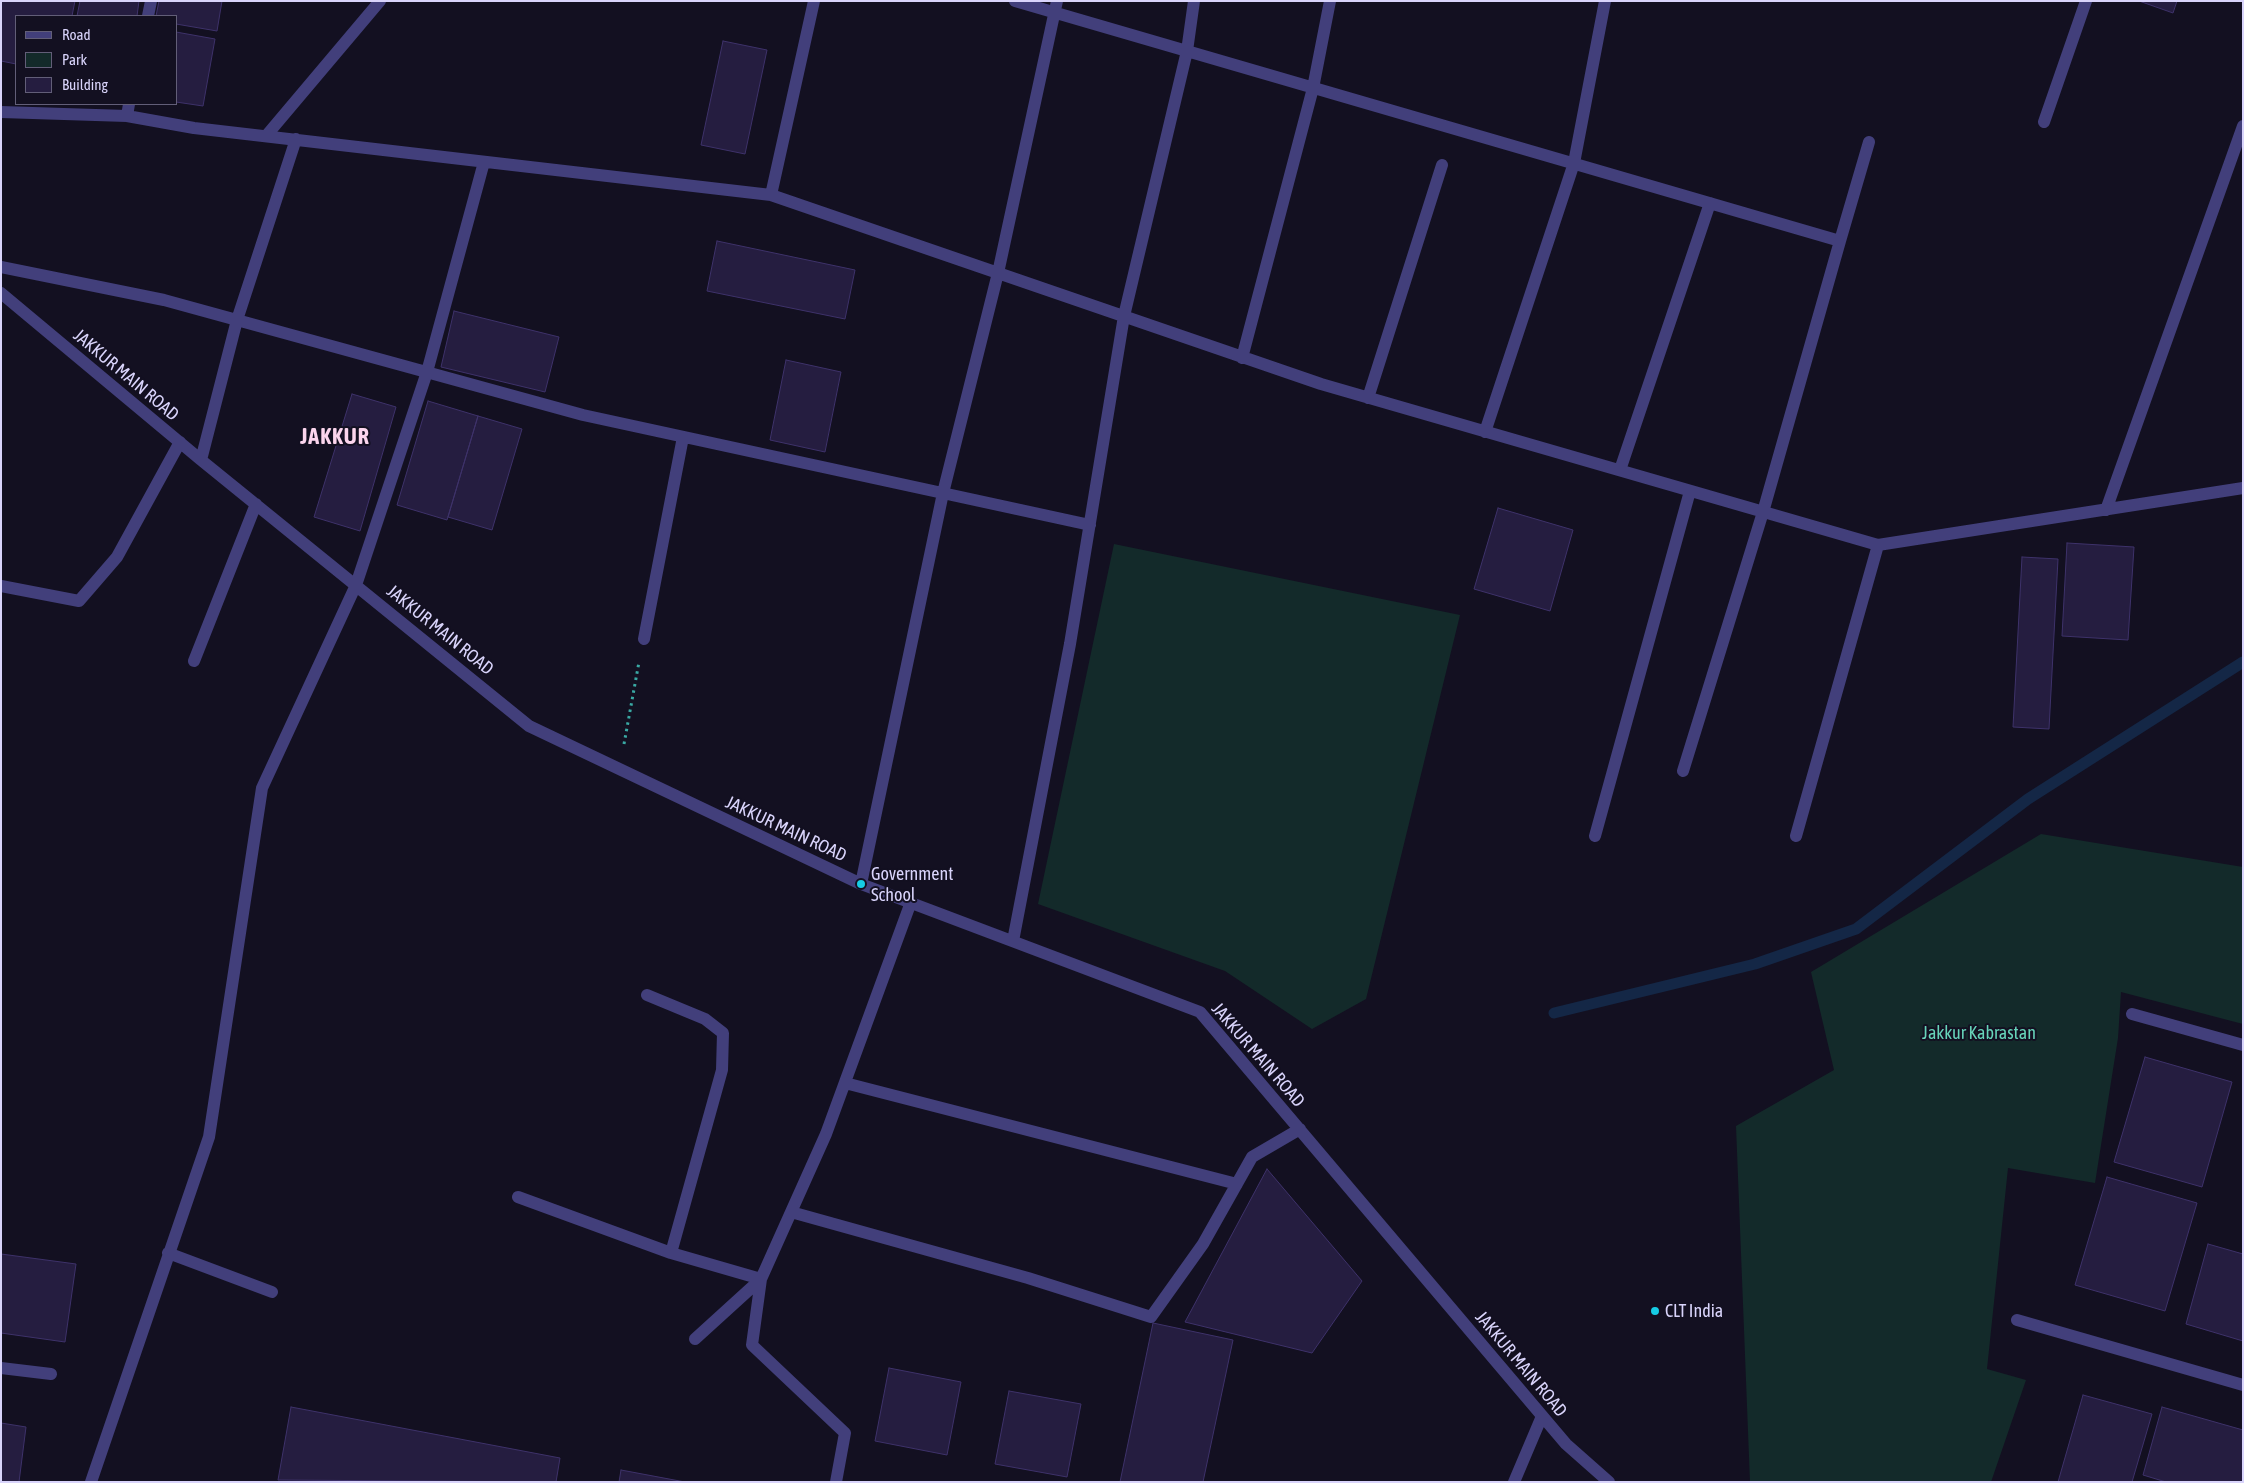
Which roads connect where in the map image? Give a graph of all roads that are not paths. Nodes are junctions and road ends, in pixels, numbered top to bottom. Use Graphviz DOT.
graph roads {
  1 [pos="151,1"];
  2 [pos="380,1"];
  3 [pos="814,1"];
  4 [pos="1016,1"];
  5 [pos="1194,1"];
  6 [pos="1330,1"];
  7 [pos="1605,1"];
  8 [pos="2086,1"];
  9 [pos="1056,7"];
  10 [pos="148,15"];
  11 [pos="1188,51"];
  12 [pos="1314,88"];
  13 [pos="128,110"];
  14 [pos="1,112"];
  15 [pos="2044,122"];
  16 [pos="2243,126"];
  17 [pos="266,136"];
  18 [pos="296,140"];
  19 [pos="1869,142"];
  20 [pos="484,162"];
  21 [pos="1574,163"];
  22 [pos="1442,165"];
  23 [pos="771,196"];
  24 [pos="1710,203"];
  25 [pos="1840,240"];
  26 [pos="1,267"];
  27 [pos="998,273"];
  28 [pos="1,294"];
  29 [pos="1124,316"];
  30 [pos="237,320"];
  31 [pos="1242,358"];
  32 [pos="427,372"];
  33 [pos="1368,398"];
  34 [pos="1485,432"];
  35 [pos="682,436"];
  36 [pos="180,442"];
  37 [pos="201,460"];
  38 [pos="1620,470"];
  39 [pos="2243,488"];
  40 [pos="1690,491"];
  41 [pos="943,493"];
  42 [pos="256,504"];
  43 [pos="2106,510"];
  44 [pos="1763,512"];
  45 [pos="1090,525"];
  46 [pos="1878,545"];
  47 [pos="356,584"];
  48 [pos="1,586"];
  49 [pos="644,639"];
  50 [pos="194,661"];
  51 [pos="1683,771"];
  52 [pos="1596,836"];
  53 [pos="1796,836"];
  54 [pos="861,884"];
  55 [pos="911,902"];
  56 [pos="1013,941"];
  57 [pos="647,995"];
  58 [pos="2132,1014"];
  59 [pos="2243,1044"];
  60 [pos="845,1083"];
  61 [pos="1300,1129"];
  62 [pos="1237,1184"];
  63 [pos="518,1197"];
  64 [pos="791,1212"];
  65 [pos="168,1253"];
  66 [pos="671,1253"];
  67 [pos="761,1279"];
  68 [pos="272,1292"];
  69 [pos="2017,1320"];
  70 [pos="695,1339"];
  71 [pos="1,1368"];
  72 [pos="51,1374"];
  73 [pos="2243,1385"];
  74 [pos="1542,1416"];
  75 [pos="91,1482"];
  76 [pos="836,1482"];
  77 [pos="1514,1482"];
  78 [pos="1609,1482"];
  1 -- 10 [label="street"];
  2 -- 17 [label="street"];
  3 -- 23 [label="street"];
  4 -- 9 [label="street"];
  5 -- 11 [label="street"];
  6 -- 12 [label="street"];
  7 -- 21 [label="street"];
  8 -- 15 [label="street"];
  9 -- 11 [label="street"];
  9 -- 27 [label="street"];
  11 -- 12 [label="street"];
  11 -- 29 [label="street"];
  12 -- 21 [label="street"];
  12 -- 31 [label="street"];
  13 -- 14 [label="street"];
  13 -- 17 [label="street"];
  16 -- 43 [label="street"];
  17 -- 18 [label="street"];
  18 -- 20 [label="street"];
  18 -- 30 [label="street"];
  19 -- 25 [label="street"];
  20 -- 23 [label="street"];
  20 -- 32 [label="street"];
  21 -- 24 [label="street"];
  21 -- 34 [label="street"];
  22 -- 33 [label="street"];
  23 -- 27 [label="street"];
  24 -- 25 [label="street"];
  24 -- 38 [label="street"];
  25 -- 44 [label="street"];
  26 -- 30 [label="street"];
  27 -- 29 [label="street"];
  27 -- 41 [label="street"];
  28 -- 36 [label="street, JAKKUR MAIN ROAD"];
  29 -- 31 [label="street"];
  29 -- 45 [label="street"];
  30 -- 32 [label="street"];
  30 -- 37 [label="street"];
  31 -- 33 [label="street"];
  32 -- 35 [label="street"];
  32 -- 47 [label="street"];
  33 -- 34 [label="street"];
  34 -- 38 [label="street"];
  35 -- 41 [label="street"];
  35 -- 49 [label="street"];
  36 -- 37 [label="street, JAKKUR MAIN ROAD"];
  36 -- 48 [label="street"];
  37 -- 42 [label="street, JAKKUR MAIN ROAD"];
  38 -- 40 [label="street"];
  39 -- 43 [label="street"];
  40 -- 44 [label="street"];
  40 -- 52 [label="street"];
  41 -- 45 [label="street"];
  41 -- 54 [label="street"];
  42 -- 47 [label="street, JAKKUR MAIN ROAD"];
  42 -- 50 [label="street"];
  43 -- 46 [label="street"];
  44 -- 46 [label="street"];
  44 -- 51 [label="street"];
  45 -- 56 [label="street"];
  46 -- 53 [label="street"];
  47 -- 54 [label="street, JAKKUR MAIN ROAD"];
  47 -- 65 [label="street"];
  54 -- 55 [label="street, JAKKUR MAIN ROAD"];
  55 -- 56 [label="street, JAKKUR MAIN ROAD"];
  55 -- 60 [label="street"];
  56 -- 61 [label="street, JAKKUR MAIN ROAD"];
  57 -- 66 [label="street"];
  58 -- 59 [label="street"];
  60 -- 62 [label="street"];
  60 -- 64 [label="street"];
  61 -- 62 [label="street"];
  61 -- 74 [label="street, JAKKUR MAIN ROAD"];
  62 -- 64 [label="street"];
  63 -- 66 [label="street"];
  64 -- 67 [label="street"];
  65 -- 68 [label="street"];
  65 -- 75 [label="street"];
  66 -- 67 [label="street"];
  67 -- 70 [label="street"];
  67 -- 76 [label="street"];
  69 -- 73 [label="street"];
  71 -- 72 [label="street"];
  74 -- 77 [label="street"];
  74 -- 78 [label="street, JAKKUR MAIN ROAD"];
}
